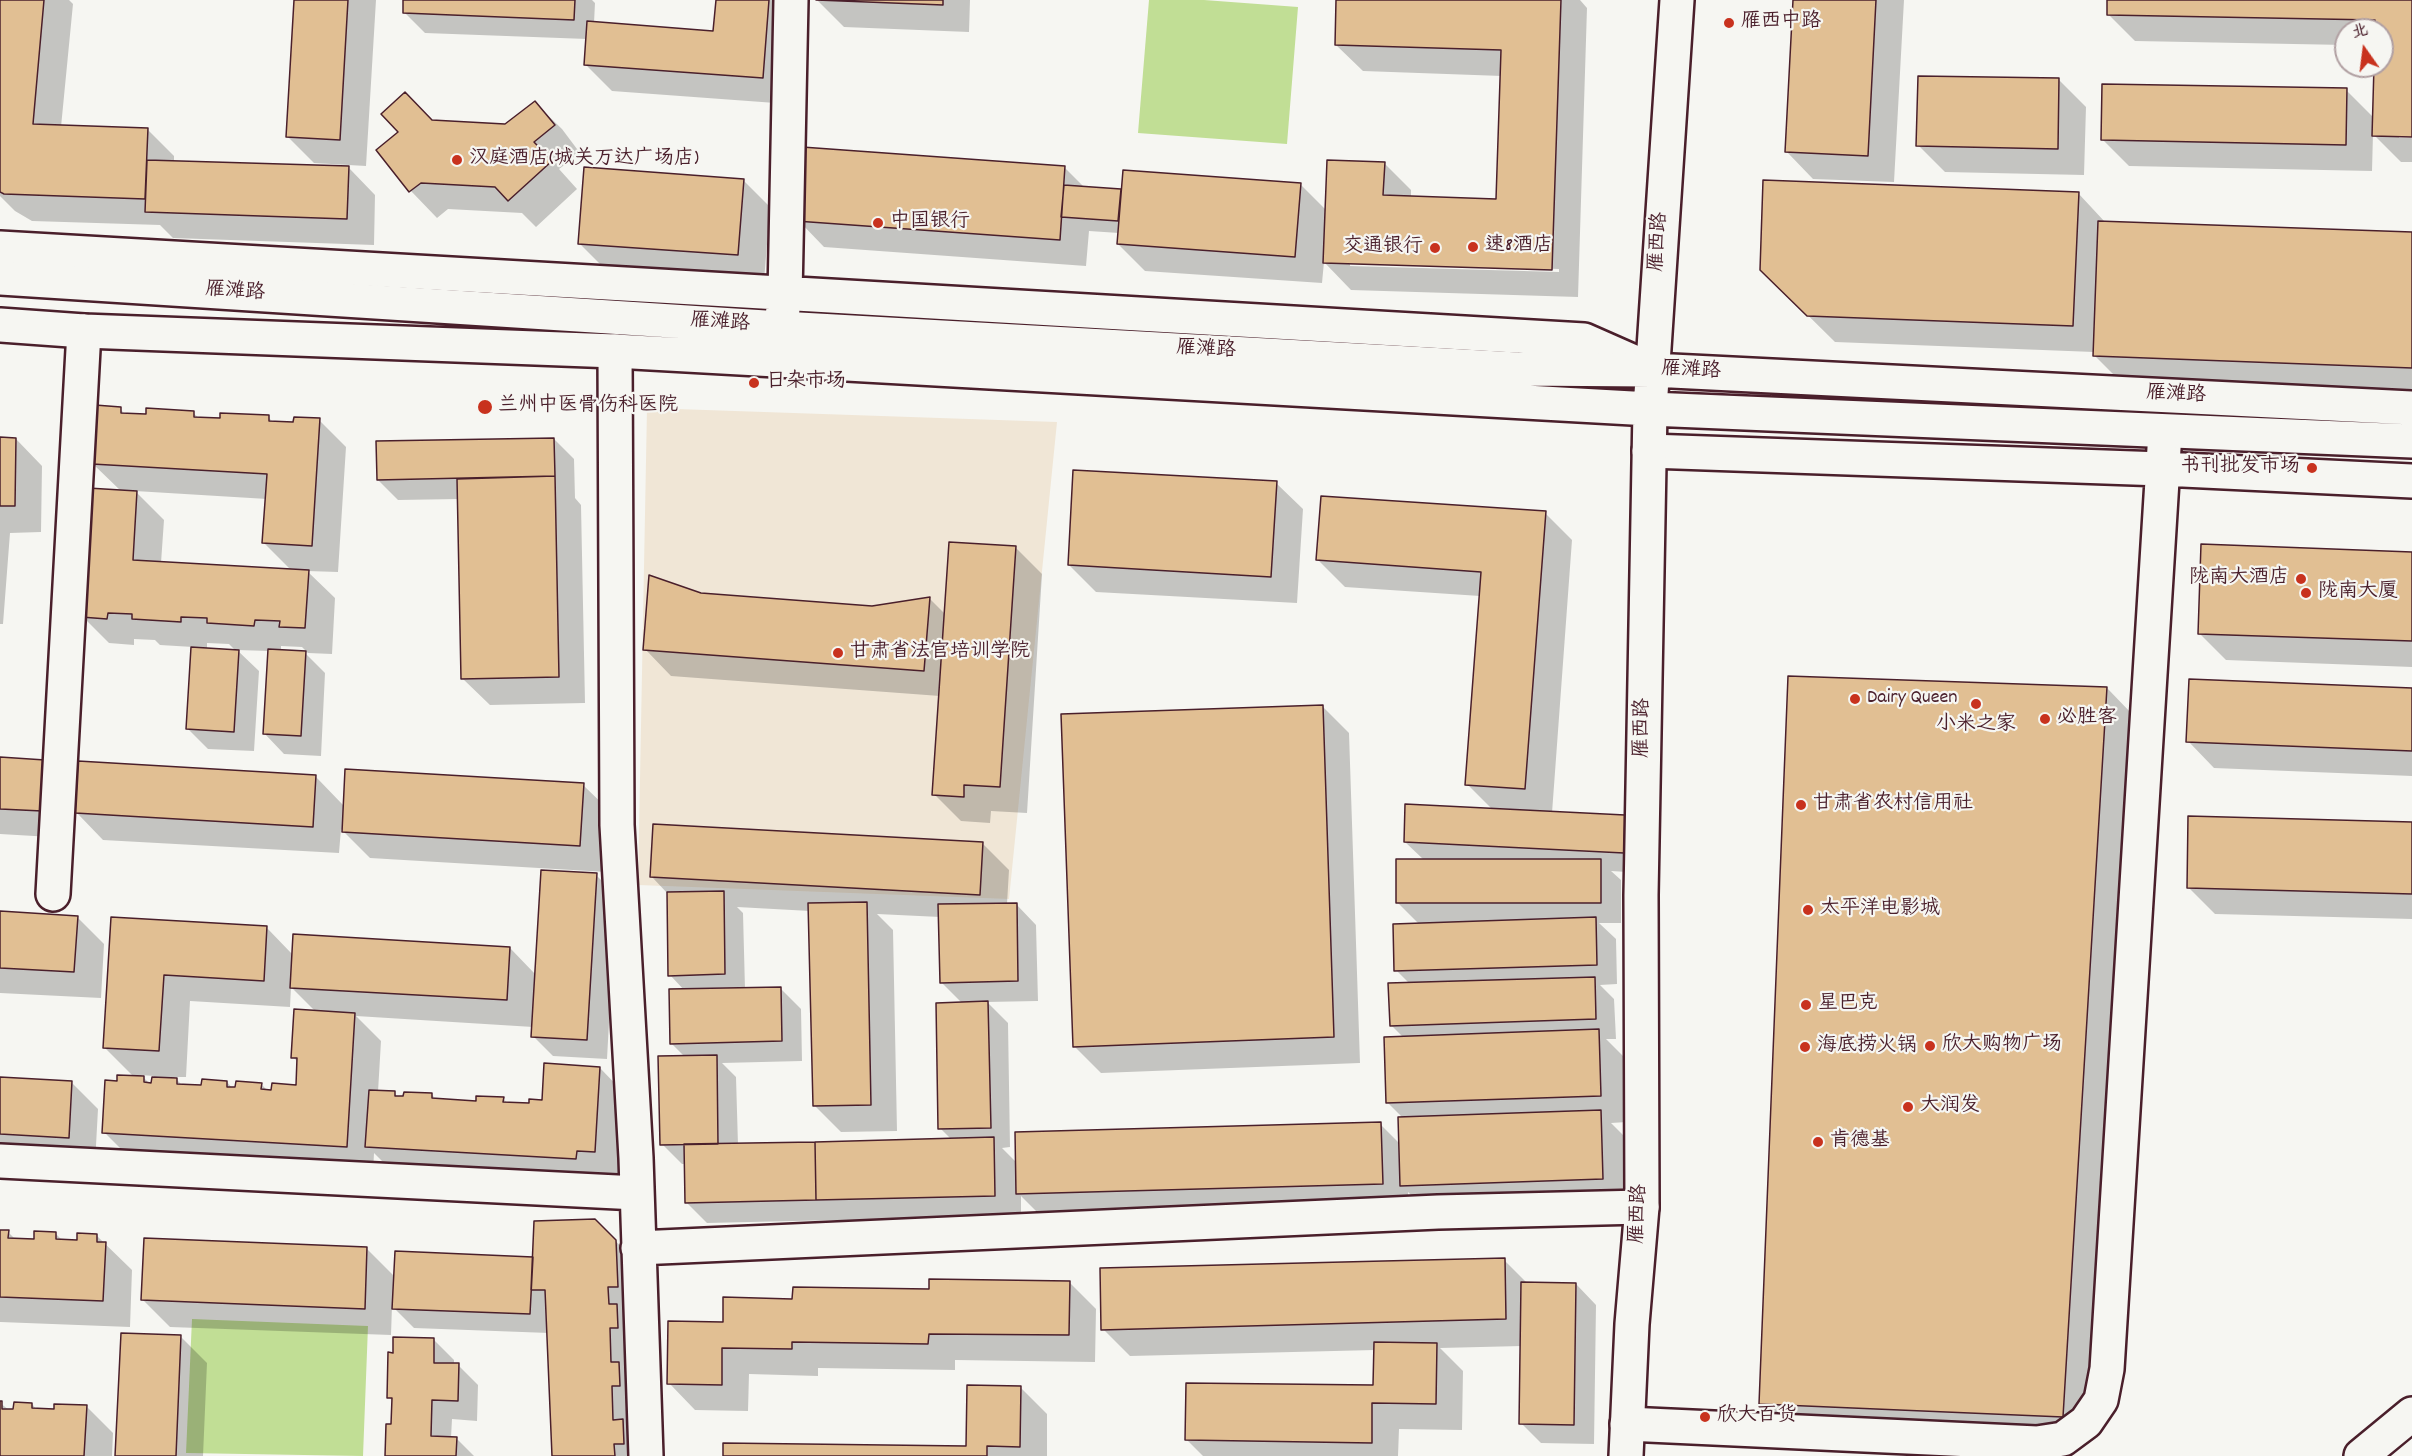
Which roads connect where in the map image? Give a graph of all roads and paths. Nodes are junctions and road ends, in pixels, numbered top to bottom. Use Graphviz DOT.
graph roads {
  1 [pos="791,0"];
  2 [pos="1677,0"];
  3 [pos="0,248"];
  4 [pos="0,278"];
  5 [pos="784,295"];
  6 [pos="0,325"];
  7 [pos="781,328"];
  8 [pos="84,331"];
  9 [pos="615,351"];
  10 [pos="779,361"];
  11 [pos="1652,370"];
  12 [pos="2412,408"];
  13 [pos="1650,409"];
  14 [pos="2165,432"];
  15 [pos="2412,441"];
  16 [pos="1649,451"];
  17 [pos="2162,469"];
  18 [pos="2412,482"];
  19 [pos="52,894"];
  20 [pos="0,1161"];
  21 [pos="637,1193"];
  22 [pos="1642,1207"];
  23 [pos="638,1248"];
  24 [pos="2412,1414"];
  25 [pos="1627,1424"];
  26 [pos="646,1456"];
  27 [pos="1626,1456"];
  28 [pos="2361,1456"];
  1 -- 5 [label="street"];
  2 -- 11 [label="street, 雁西路"];
  3 -- 5 [label="street"];
  4 -- 7 [label="street, 雁滩路"];
  5 -- 7 [label="street"];
  5 -- 11 [label="street"];
  6 -- 8 [label="street, 雁滩路"];
  7 -- 10 [label="street"];
  7 -- 11 [label="street, 雁滩路"];
  8 -- 9 [label="street, 雁滩路"];
  8 -- 19 [label="street"];
  9 -- 10 [label="street, 雁滩路"];
  9 -- 21 [label="street"];
  10 -- 13 [label="street, 雁滩路"];
  11 -- 12 [label="street, 雁滩路"];
  11 -- 13 [label="street, 雁西路"];
  13 -- 14 [label="street, 雁滩路"];
  13 -- 16 [label="street, 雁西路"];
  14 -- 15 [label="street, 雁滩路"];
  14 -- 17 [label="street"];
  16 -- 17 [label="street"];
  16 -- 22 [label="street, 雁西路"];
  17 -- 18 [label="street"];
  17 -- 25 [label="street"];
  20 -- 21 [label="street"];
  21 -- 23 [label="street"];
  22 -- 23 [label="street"];
  22 -- 25 [label="street, 雁西路"];
  23 -- 26 [label="street"];
  24 -- 28 [label="street"];
  25 -- 27 [label="street, 雁西路"];
}
